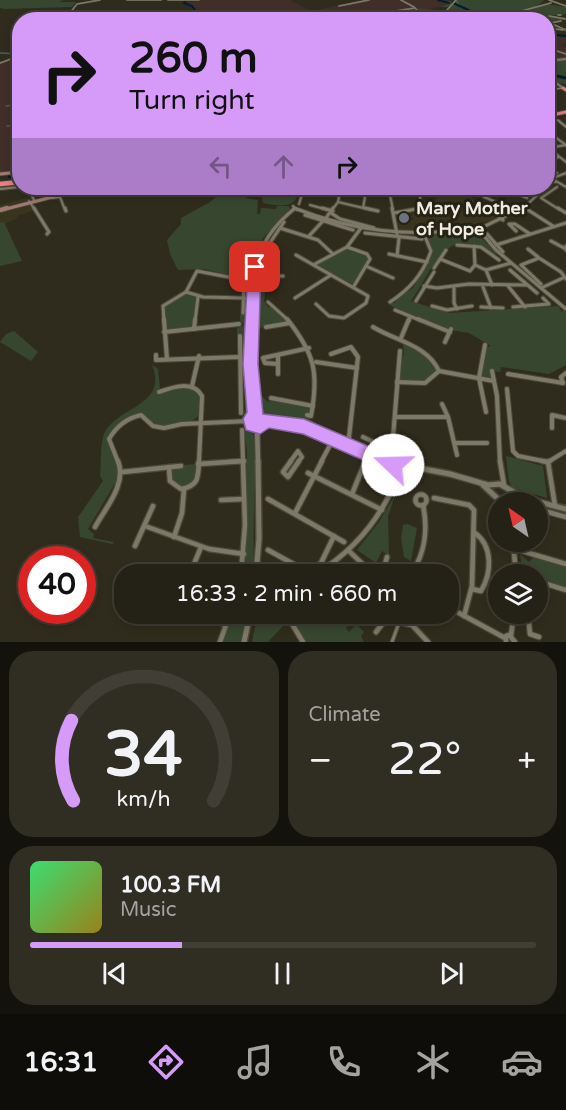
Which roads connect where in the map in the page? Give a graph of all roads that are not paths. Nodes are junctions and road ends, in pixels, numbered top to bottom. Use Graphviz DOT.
graph roads {
  1 [pos="100,0"];
  2 [pos="127,0"];
  3 [pos="161,0"];
  4 [pos="168,0"];
  5 [pos="199,0"];
  6 [pos="369,0"];
  7 [pos="401,0"];
  8 [pos="456,0"];
  9 [pos="552,2"];
  10 [pos="339,6"];
  11 [pos="566,6"];
  12 [pos="415,8"];
  13 [pos="447,10"];
  14 [pos="71,12"];
  15 [pos="389,12"];
  16 [pos="419,12"];
  17 [pos="516,12"];
  18 [pos="559,15"];
  19 [pos="566,21"];
  20 [pos="555,25"];
  21 [pos="559,27"];
  22 [pos="565,30"];
  23 [pos="32,195"];
  24 [pos="50,195"];
  25 [pos="302,195"];
  26 [pos="334,195"];
  27 [pos="390,195"];
  28 [pos="423,195"];
  29 [pos="482,195"];
  30 [pos="538,195"];
  31 [pos="543,195"];
  32 [pos="339,196"];
  33 [pos="365,197"];
  34 [pos="34,200"];
  35 [pos="29,201"];
  36 [pos="338,202"];
  37 [pos="300,206"];
  38 [pos="310,206"];
  39 [pos="503,206"];
  40 [pos="363,208"];
  41 [pos="510,208"];
  42 [pos="525,208"];
  43 [pos="0,210"];
  44 [pos="66,211"];
  45 [pos="378,211"];
  46 [pos="332,212"];
  47 [pos="565,212"];
  48 [pos="394,213"];
  49 [pos="305,215"];
  50 [pos="324,220"];
  51 [pos="503,220"];
  52 [pos="284,222"];
  53 [pos="566,225"];
  54 [pos="553,226"];
  55 [pos="280,228"];
  56 [pos="361,228"];
  57 [pos="382,228"];
  58 [pos="480,229"];
  59 [pos="351,230"];
  60 [pos="516,231"];
  61 [pos="47,234"];
  62 [pos="367,234"];
  63 [pos="487,234"];
  64 [pos="530,234"];
  65 [pos="309,236"];
  66 [pos="398,236"];
  67 [pos="421,238"];
  68 [pos="550,241"];
  69 [pos="458,245"];
  70 [pos="496,245"];
  71 [pos="474,246"];
  72 [pos="347,247"];
  73 [pos="565,248"];
  74 [pos="528,249"];
  75 [pos="446,250"];
  76 [pos="504,252"];
  77 [pos="333,254"];
  78 [pos="389,254"];
  79 [pos="296,255"];
  80 [pos="397,256"];
  81 [pos="539,258"];
  82 [pos="440,259"];
  83 [pos="500,260"];
  84 [pos="427,262"];
  85 [pos="511,263"];
  86 [pos="315,264"];
  87 [pos="475,266"];
  88 [pos="368,267"];
  89 [pos="486,270"];
  90 [pos="510,270"];
  91 [pos="470,271"];
  92 [pos="331,275"];
  93 [pos="283,276"];
  94 [pos="564,276"];
  95 [pos="468,277"];
  96 [pos="393,279"];
  97 [pos="462,279"];
  98 [pos="492,285"];
  99 [pos="527,285"];
  100 [pos="354,286"];
  101 [pos="424,286"];
  102 [pos="463,286"];
  103 [pos="483,286"];
  104 [pos="508,286"];
  105 [pos="541,286"];
  106 [pos="453,287"];
  107 [pos="186,292"];
  108 [pos="537,293"];
  109 [pos="198,297"];
  110 [pos="245,298"];
  111 [pos="295,298"];
  112 [pos="543,298"];
  113 [pos="416,301"];
  114 [pos="268,302"];
  115 [pos="390,302"];
  116 [pos="316,304"];
  117 [pos="432,306"];
  118 [pos="472,306"];
  119 [pos="481,307"];
  120 [pos="513,307"];
  121 [pos="525,307"];
  122 [pos="491,308"];
  123 [pos="503,308"];
  124 [pos="457,309"];
  125 [pos="566,309"];
  126 [pos="395,310"];
  127 [pos="243,313"];
  128 [pos="410,318"];
  129 [pos="290,323"];
  130 [pos="239,324"];
  131 [pos="266,327"];
  132 [pos="373,327"];
  133 [pos="194,329"];
  134 [pos="164,332"];
  135 [pos="240,336"];
  136 [pos="401,338"];
  137 [pos="445,342"];
  138 [pos="485,345"];
  139 [pos="309,348"];
  140 [pos="331,354"];
  141 [pos="401,354"];
  142 [pos="156,355"];
  143 [pos="199,356"];
  144 [pos="278,356"];
  145 [pos="239,357"];
  146 [pos="167,359"];
  147 [pos="316,362"];
  148 [pos="278,364"];
  149 [pos="357,368"];
  150 [pos="439,371"];
  151 [pos="492,371"];
  152 [pos="566,373"];
  153 [pos="278,374"];
  154 [pos="508,374"];
  155 [pos="479,379"];
  156 [pos="494,381"];
  157 [pos="397,382"];
  158 [pos="565,385"];
  159 [pos="192,386"];
  160 [pos="162,390"];
  161 [pos="514,396"];
  162 [pos="271,398"];
  163 [pos="442,404"];
  164 [pos="313,406"];
  165 [pos="486,412"];
  166 [pos="241,413"];
  167 [pos="255,415"];
  168 [pos="307,415"];
  169 [pos="395,417"];
  170 [pos="448,417"];
  171 [pos="566,418"];
  172 [pos="250,421"];
  173 [pos="265,421"];
  174 [pos="200,423"];
  175 [pos="257,427"];
  176 [pos="552,428"];
  177 [pos="242,430"];
  178 [pos="363,437"];
  179 [pos="455,442"];
  180 [pos="487,443"];
  181 [pos="348,446"];
  182 [pos="329,447"];
  183 [pos="392,450"];
  184 [pos="566,451"];
  185 [pos="457,455"];
  186 [pos="414,458"];
  187 [pos="244,462"];
  188 [pos="365,462"];
  189 [pos="548,462"];
  190 [pos="198,464"];
  191 [pos="182,466"];
  192 [pos="401,466"];
  193 [pos="169,467"];
  194 [pos="296,467"];
  195 [pos="122,472"];
  196 [pos="501,472"];
  197 [pos="315,475"];
  198 [pos="481,484"];
  199 [pos="495,484"];
  200 [pos="505,487"];
  201 [pos="184,489"];
  202 [pos="492,492"];
  203 [pos="498,492"];
  204 [pos="503,492"];
  205 [pos="514,492"];
  206 [pos="352,494"];
  207 [pos="434,498"];
  208 [pos="244,499"];
  209 [pos="268,499"];
  210 [pos="221,500"];
  211 [pos="548,504"];
  212 [pos="423,505"];
  213 [pos="153,506"];
  214 [pos="555,506"];
  215 [pos="566,509"];
  216 [pos="382,510"];
  217 [pos="548,512"];
  218 [pos="295,513"];
  219 [pos="566,517"];
  220 [pos="145,526"];
  221 [pos="95,527"];
  222 [pos="475,533"];
  223 [pos="334,536"];
  224 [pos="174,537"];
  225 [pos="344,542"];
  226 [pos="135,546"];
  227 [pos="201,547"];
  228 [pos="268,550"];
  229 [pos="349,550"];
  230 [pos="244,554"];
  231 [pos="387,557"];
  232 [pos="527,560"];
  233 [pos="194,564"];
  234 [pos="242,564"];
  235 [pos="257,564"];
  236 [pos="330,564"];
  237 [pos="363,564"];
  238 [pos="385,564"];
  239 [pos="416,564"];
  240 [pos="566,564"];
  241 [pos="548,584"];
  242 [pos="472,589"];
  243 [pos="566,590"];
  244 [pos="459,613"];
  245 [pos="464,616"];
  246 [pos="222,624"];
  247 [pos="248,624"];
  248 [pos="292,624"];
  249 [pos="382,624"];
  250 [pos="399,624"];
  251 [pos="410,624"];
  252 [pos="529,624"];
  253 [pos="225,626"];
  254 [pos="376,632"];
  255 [pos="538,637"];
  256 [pos="507,638"];
  257 [pos="220,642"];
  258 [pos="244,642"];
  259 [pos="303,642"];
  260 [pos="393,642"];
  261 [pos="428,642"];
  262 [pos="515,642"];
  1 -- 14 [label="street"];
  2 -- 3 [label="street"];
  4 -- 5 [label="street"];
  6 -- 10 [label="street"];
  7 -- 12 [label="street"];
  8 -- 13 [label="street"];
  9 -- 11 [label="street"];
  9 -- 17 [label="street"];
  12 -- 15 [label="street"];
  12 -- 16 [label="street"];
  18 -- 19 [label="street"];
  19 -- 21 [label="street"];
  20 -- 21 [label="street"];
  21 -- 22 [label="street"];
  23 -- 34 [label="street"];
  24 -- 34 [label="main road"];
  24 -- 44 [label="street"];
  25 -- 37 [label="street"];
  26 -- 32 [label="street"];
  27 -- 48 [label="street"];
  28 -- 48 [label="street"];
  29 -- 39 [label="street"];
  30 -- 42 [label="street"];
  31 -- 47 [label="street"];
  32 -- 36 [label="street"];
  33 -- 40 [label="street"];
  34 -- 35 [label="main road"];
  35 -- 43 [label="main road"];
  35 -- 61 [label="street"];
  36 -- 40 [label="street"];
  36 -- 46 [label="street"];
  37 -- 50 [label="street"];
  37 -- 167 [label="street"];
  38 -- 46 [label="street"];
  39 -- 41 [label="street"];
  39 -- 51 [label="street"];
  40 -- 45 [label="street"];
  42 -- 51 [label="street"];
  42 -- 54 [label="street"];
  46 -- 50 [label="street"];
  46 -- 57 [label="street"];
  48 -- 66 [label="street"];
  49 -- 50 [label="street"];
  50 -- 56 [label="street"];
  50 -- 59 [label="street"];
  50 -- 65 [label="street"];
  51 -- 58 [label="street"];
  52 -- 55 [label="street"];
  53 -- 54 [label="street"];
  54 -- 64 [label="street"];
  55 -- 65 [label="street"];
  55 -- 93 [label="street"];
  56 -- 66 [label="street"];
  56 -- 72 [label="street"];
  58 -- 67 [label="street"];
  58 -- 85 [label="street"];
  60 -- 64 [label="street"];
  62 -- 66 [label="street"];
  63 -- 70 [label="street"];
  64 -- 70 [label="street"];
  65 -- 77 [label="street"];
  66 -- 67 [label="street"];
  66 -- 67 [label="street"];
  66 -- 80 [label="street"];
  67 -- 84 [label="street"];
  68 -- 73 [label="street"];
  69 -- 71 [label="street"];
  70 -- 76 [label="street"];
  71 -- 83 [label="street"];
  71 -- 87 [label="street"];
  72 -- 77 [label="street"];
  72 -- 88 [label="street"];
  74 -- 81 [label="street"];
  75 -- 82 [label="street"];
  77 -- 86 [label="street"];
  78 -- 80 [label="street"];
  79 -- 86 [label="street"];
  80 -- 84 [label="street"];
  81 -- 94 [label="street"];
  81 -- 105 [label="street"];
  82 -- 91 [label="street"];
  82 -- 101 [label="street"];
  84 -- 115 [label="street"];
  85 -- 89 [label="street"];
  85 -- 105 [label="street"];
  86 -- 92 [label="street"];
  87 -- 89 [label="street"];
  87 -- 91 [label="street"];
  88 -- 96 [label="street"];
  88 -- 100 [label="street"];
  89 -- 98 [label="street"];
  90 -- 99 [label="street"];
  91 -- 95 [label="street"];
  92 -- 100 [label="street"];
  92 -- 111 [label="street"];
  94 -- 105 [label="street"];
  97 -- 102 [label="street"];
  98 -- 103 [label="street"];
  98 -- 104 [label="street"];
  99 -- 104 [label="street"];
  99 -- 108 [label="street"];
  100 -- 116 [label="street"];
  101 -- 106 [label="street"];
  101 -- 113 [label="street"];
  102 -- 103 [label="street"];
  102 -- 106 [label="street"];
  103 -- 122 [label="street"];
  104 -- 121 [label="street"];
  105 -- 125 [label="street"];
  106 -- 124 [label="street"];
  107 -- 109 [label="street"];
  107 -- 110 [label="street"];
  107 -- 134 [label="street"];
  109 -- 110 [label="street"];
  109 -- 133 [label="street"];
  110 -- 127 [label="street"];
  112 -- 121 [label="street"];
  114 -- 129 [label="street"];
  117 -- 124 [label="street"];
  118 -- 124 [label="street"];
  119 -- 122 [label="street"];
  120 -- 121 [label="street"];
  122 -- 123 [label="street"];
  126 -- 128 [label="street"];
  128 -- 136 [label="street"];
  128 -- 137 [label="street"];
  129 -- 131 [label="street"];
  129 -- 139 [label="street"];
  130 -- 133 [label="street"];
  132 -- 136 [label="street"];
  133 -- 134 [label="street"];
  134 -- 146 [label="street"];
  135 -- 145 [label="street"];
  136 -- 150 [label="street"];
  138 -- 155 [label="street"];
  139 -- 144 [label="street"];
  139 -- 147 [label="street"];
  140 -- 149 [label="street"];
  141 -- 157 [label="street"];
  142 -- 146 [label="street"];
  143 -- 145 [label="street"];
  143 -- 146 [label="street"];
  143 -- 159 [label="street"];
  144 -- 148 [label="street"];
  144 -- 148 [label="street"];
  145 -- 166 [label="street"];
  147 -- 149 [label="street"];
  147 -- 164 [label="street"];
  148 -- 153 [label="street"];
  149 -- 181 [label="street"];
  150 -- 155 [label="street"];
  150 -- 157 [label="street"];
  151 -- 156 [label="street"];
  152 -- 158 [label="street"];
  154 -- 158 [label="street"];
  155 -- 156 [label="street"];
  155 -- 165 [label="street"];
  156 -- 196 [label="street"];
  157 -- 169 [label="street"];
  159 -- 160 [label="street"];
  159 -- 174 [label="street"];
  161 -- 189 [label="street"];
  162 -- 164 [label="street"];
  163 -- 170 [label="street"];
  164 -- 168 [label="street"];
  167 -- 172 [label="street"];
  167 -- 173 [label="street"];
  169 -- 170 [label="street"];
  169 -- 183 [label="street"];
  170 -- 179 [label="street"];
  171 -- 176 [label="street"];
  172 -- 174 [label="street"];
  172 -- 175 [label="street"];
  173 -- 175 [label="street"];
  173 -- 181 [label="street"];
  174 -- 190 [label="street"];
  174 -- 195 [label="street"];
  175 -- 235 [label="street"];
  177 -- 187 [label="street"];
  178 -- 183 [label="street"];
  179 -- 180 [label="street"];
  179 -- 185 [label="street"];
  181 -- 192 [label="street"];
  182 -- 197 [label="street"];
  183 -- 186 [label="street"];
  184 -- 189 [label="street"];
  187 -- 190 [label="street"];
  187 -- 208 [label="street"];
  188 -- 206 [label="street"];
  189 -- 214 [label="street"];
  190 -- 201 [label="street"];
  191 -- 193 [label="street"];
  192 -- 198 [label="street"];
  192 -- 216 [label="street"];
  193 -- 195 [label="street"];
  193 -- 201 [label="street"];
  194 -- 194 [label="street"];
  194 -- 197 [label="street"];
  195 -- 221 [label="street"];
  196 -- 199 [label="street"];
  196 -- 200 [label="street"];
  197 -- 206 [label="street"];
  197 -- 218 [label="street"];
  198 -- 199 [label="street"];
  198 -- 202 [label="street"];
  199 -- 200 [label="street"];
  199 -- 203 [label="street"];
  200 -- 204 [label="street"];
  200 -- 205 [label="street"];
  201 -- 224 [label="street"];
  206 -- 216 [label="street"];
  207 -- 222 [label="street"];
  208 -- 210 [label="street"];
  208 -- 230 [label="street"];
  209 -- 218 [label="street"];
  211 -- 214 [label="street"];
  212 -- 239 [label="street"];
  213 -- 220 [label="street"];
  214 -- 215 [label="street"];
  216 -- 229 [label="street"];
  217 -- 219 [label="street"];
  218 -- 223 [label="street"];
  220 -- 224 [label="street"];
  220 -- 226 [label="street"];
  222 -- 242 [label="street"];
  222 -- 242 [label="street"];
  223 -- 225 [label="street"];
  223 -- 228 [label="street"];
  224 -- 227 [label="street"];
  227 -- 230 [label="street"];
  227 -- 233 [label="street"];
  229 -- 236 [label="street"];
  229 -- 237 [label="street"];
  230 -- 234 [label="street"];
  231 -- 238 [label="street"];
  232 -- 240 [label="street"];
  241 -- 243 [label="street"];
  242 -- 245 [label="street"];
  244 -- 245 [label="street"];
  245 -- 256 [label="street"];
  246 -- 253 [label="street"];
  247 -- 258 [label="street"];
  248 -- 259 [label="street"];
  249 -- 254 [label="street"];
  250 -- 260 [label="street"];
  251 -- 261 [label="street"];
  252 -- 255 [label="street"];
  253 -- 257 [label="street"];
  256 -- 262 [label="street"];
}
